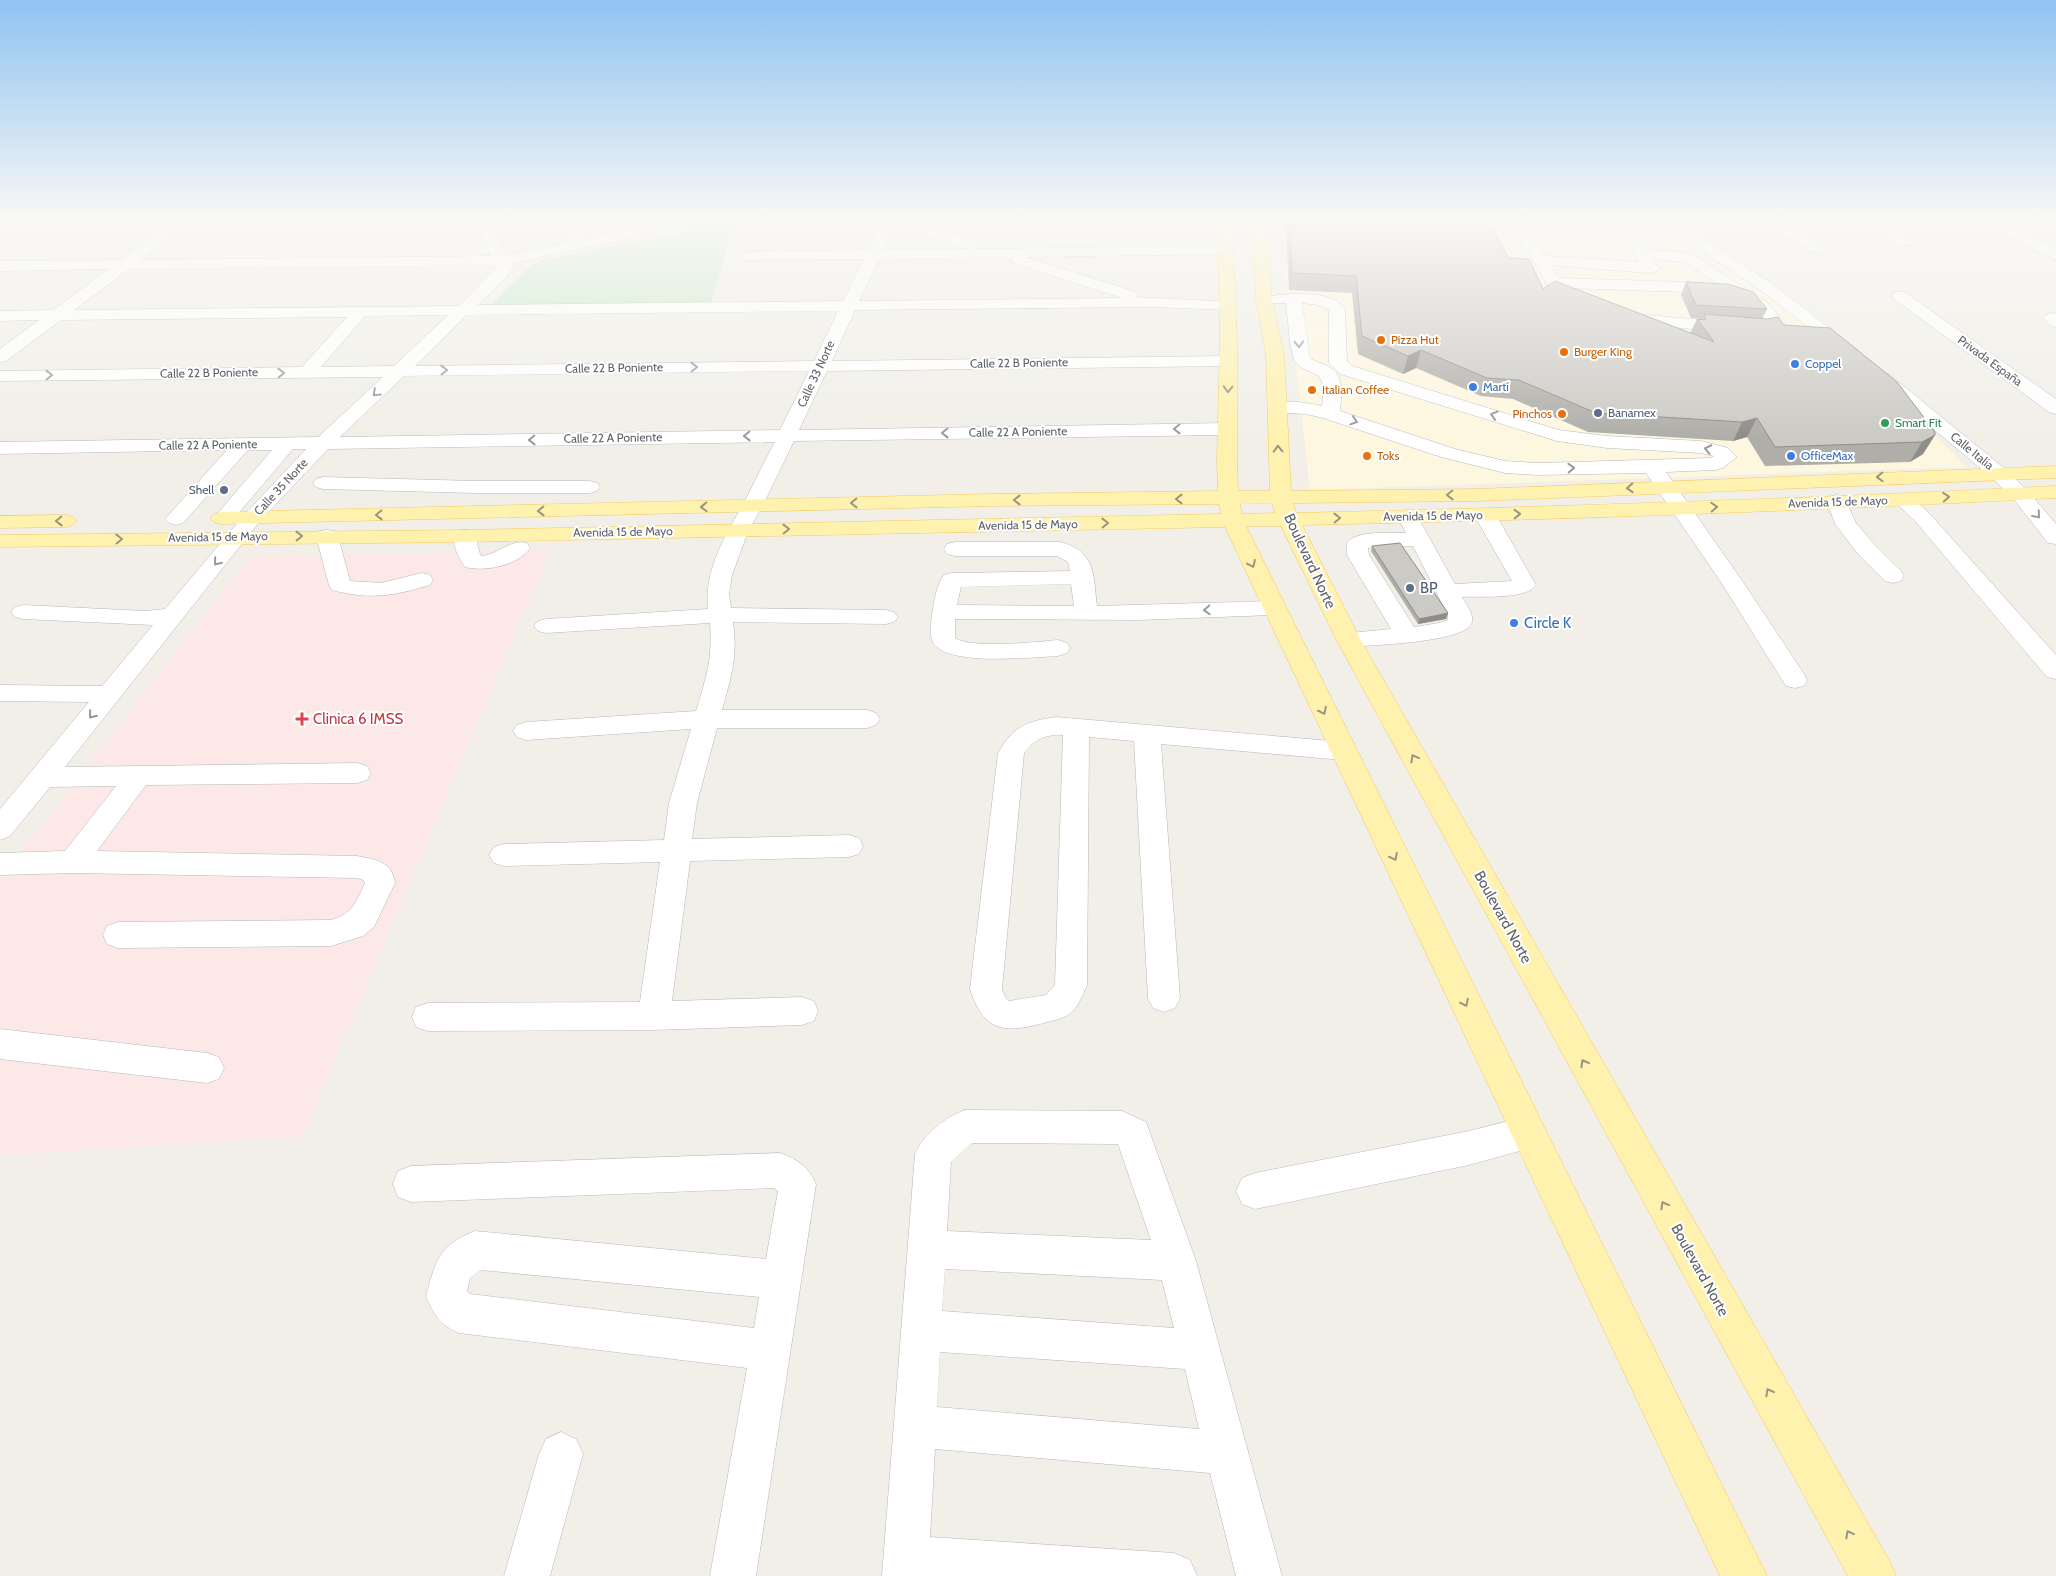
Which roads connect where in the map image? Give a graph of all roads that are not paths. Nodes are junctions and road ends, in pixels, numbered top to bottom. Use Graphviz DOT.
graph roads {
  1 [pos="89,291"];
  2 [pos="483,291"];
  3 [pos="855,291"];
  4 [pos="1116,291"];
  5 [pos="1227,291"];
  6 [pos="1263,291"];
  7 [pos="1560,291"];
  8 [pos="1681,291"];
  9 [pos="1724,291"];
  10 [pos="1771,291"];
  11 [pos="1740,292"];
  12 [pos="1778,295"];
  13 [pos="1900,296"];
  14 [pos="1294,299"];
  15 [pos="1264,300"];
  16 [pos="1152,302"];
  17 [pos="1227,305"];
  18 [pos="848,306"];
  19 [pos="1598,309"];
  20 [pos="463,311"];
  21 [pos="360,312"];
  22 [pos="1616,315"];
  23 [pos="0,316"];
  24 [pos="54,316"];
  25 [pos="1671,323"];
  26 [pos="1228,327"];
  27 [pos="0,357"];
  28 [pos="1229,361"];
  29 [pos="820,366"];
  30 [pos="400,371"];
  31 [pos="307,372"];
  32 [pos="1337,372"];
  33 [pos="0,376"];
  34 [pos="1277,408"];
  35 [pos="2056,408"];
  36 [pos="1330,414"];
  37 [pos="1226,429"];
  38 [pos="1557,435"];
  39 [pos="787,436"];
  40 [pos="323,443"];
  41 [pos="243,444"];
  42 [pos="288,444"];
  43 [pos="0,448"];
  44 [pos="268,466"];
  45 [pos="301,466"];
  46 [pos="223,467"];
  47 [pos="1504,467"];
  48 [pos="1652,467"];
  49 [pos="1538,469"];
  50 [pos="2056,472"];
  51 [pos="1998,473"];
  52 [pos="323,482"];
  53 [pos="590,486"];
  54 [pos="1667,486"];
  55 [pos="476,487"];
  56 [pos="2056,492"];
  57 [pos="1505,493"];
  58 [pos="2019,493"];
  59 [pos="1903,500"];
  60 [pos="1837,501"];
  61 [pos="753,506"];
  62 [pos="1285,508"];
  63 [pos="1683,508"];
  64 [pos="1230,509"];
  65 [pos="257,513"];
  66 [pos="457,513"];
  67 [pos="180,514"];
  68 [pos="228,514"];
  69 [pos="1485,515"];
  70 [pos="1408,516"];
  71 [pos="0,522"];
  72 [pos="956,527"];
  73 [pos="738,529"];
  74 [pos="238,536"];
  75 [pos="327,536"];
  76 [pos="465,536"];
  77 [pos="2056,538"];
  78 [pos="1420,539"];
  79 [pos="0,541"];
  80 [pos="519,548"];
  81 [pos="955,549"];
  82 [pos="1893,576"];
  83 [pos="1082,577"];
  84 [pos="422,580"];
  85 [pos="952,580"];
  86 [pos="1447,592"];
  87 [pos="1273,608"];
  88 [pos="24,612"];
  89 [pos="946,612"];
  90 [pos="1086,614"];
  91 [pos="720,615"];
  92 [pos="173,616"];
  93 [pos="886,617"];
  94 [pos="546,626"];
  95 [pos="1406,633"];
  96 [pos="1348,639"];
  97 [pos="1058,648"];
  98 [pos="2056,671"];
  99 [pos="1795,680"];
  100 [pos="0,693"];
  101 [pos="109,694"];
  102 [pos="707,719"];
  103 [pos="867,719"];
  104 [pos="1076,728"];
  105 [pos="526,731"];
  106 [pos="1147,734"];
  107 [pos="1343,751"];
  108 [pos="357,773"];
  109 [pos="138,776"];
  110 [pos="42,777"];
  111 [pos="0,829"];
  112 [pos="850,846"];
  113 [pos="676,849"];
  114 [pos="504,855"];
  115 [pos="73,862"];
  116 [pos="0,864"];
  117 [pos="118,935"];
  118 [pos="1164,998"];
  119 [pos="802,1011"];
  120 [pos="654,1016"];
  121 [pos="428,1017"];
  122 [pos="0,1044"];
  123 [pos="208,1068"];
  124 [pos="1528,1133"];
  125 [pos="411,1184"];
  126 [pos="1256,1191"];
  127 [pos="927,1249"];
  128 [pos="1176,1261"];
  129 [pos="781,1280"];
  130 [pos="922,1330"];
  131 [pos="770,1350"];
  132 [pos="1199,1350"];
  133 [pos="915,1426"];
  134 [pos="1227,1453"];
  135 [pos="561,1454"];
  136 [pos="906,1567"];
  137 [pos="527,1576"];
  138 [pos="733,1576"];
  139 [pos="1174,1576"];
  140 [pos="1259,1576"];
  141 [pos="1744,1576"];
  142 [pos="1873,1576"];
  1 -- 24 [label="street"];
  2 -- 20 [label="street, Calle 35 Norte"];
  3 -- 18 [label="street, Calle 33 Norte"];
  4 -- 16 [label="street"];
  5 -- 17 [label="main road"];
  6 -- 15 [label="main road, Boulevard Norte"];
  7 -- 19 [label="street"];
  8 -- 25 [label="street"];
  9 -- 11 [label="street"];
  10 -- 12 [label="street, Calle Italia"];
  11 -- 12 [label="street"];
  11 -- 25 [label="street"];
  12 -- 51 [label="street, Calle Italia"];
  13 -- 35 [label="street, Privada España"];
  14 -- 15 [label="street"];
  14 -- 32 [label="street, one-way"];
  14 -- 32 [label="street"];
  15 -- 34 [label="main road, Boulevard Norte"];
  16 -- 17 [label="street"];
  16 -- 18 [label="street"];
  16 -- 26 [label="street"];
  17 -- 26 [label="main road"];
  18 -- 20 [label="street"];
  18 -- 29 [label="street, Calle 33 Norte"];
  20 -- 21 [label="street"];
  20 -- 30 [label="street, Calle 35 Norte"];
  21 -- 24 [label="street"];
  21 -- 31 [label="street"];
  22 -- 25 [label="street"];
  23 -- 24 [label="street"];
  24 -- 27 [label="street"];
  26 -- 28 [label="main road"];
  28 -- 29 [label="street, Calle 22 B Poniente"];
  28 -- 37 [label="main road, one-way"];
  30 -- 29 [label="street, Calle 22 B Poniente, one-way"];
  29 -- 39 [label="street, Calle 33 Norte"];
  30 -- 31 [label="street, Calle 22 B Poniente"];
  30 -- 40 [label="street, Calle 35 Norte, one-way"];
  33 -- 31 [label="street, Calle 22 B Poniente, one-way"];
  32 -- 36 [label="street"];
  38 -- 32 [label="street, one-way"];
  34 -- 36 [label="street"];
  62 -- 34 [label="main road, Boulevard Norte, one-way"];
  36 -- 47 [label="street, one-way"];
  37 -- 39 [label="street, Calle 22 A Poniente, one-way"];
  37 -- 64 [label="main road"];
  48 -- 38 [label="street, one-way"];
  38 -- 49 [label="street"];
  39 -- 40 [label="street, Calle 22 A Poniente, one-way"];
  39 -- 61 [label="street, Calle 33 Norte"];
  40 -- 42 [label="street, Calle 22 A Poniente"];
  40 -- 45 [label="street, Calle 35 Norte"];
  41 -- 42 [label="street, Calle 22 A Poniente"];
  41 -- 43 [label="street, Calle 22 A Poniente"];
  41 -- 46 [label="street"];
  42 -- 44 [label="street"];
  44 -- 45 [label="street"];
  44 -- 46 [label="street"];
  44 -- 68 [label="street"];
  45 -- 65 [label="street, Calle 35 Norte"];
  46 -- 67 [label="street"];
  47 -- 49 [label="street"];
  47 -- 57 [label="street"];
  49 -- 48 [label="street, one-way"];
  48 -- 54 [label="street"];
  50 -- 51 [label="main road, Avenida 15 de Mayo"];
  51 -- 54 [label="main road, Avenida 15 de Mayo, one-way"];
  51 -- 58 [label="street, Calle Italia"];
  52 -- 55 [label="street"];
  53 -- 55 [label="street"];
  54 -- 57 [label="main road, Avenida 15 de Mayo, one-way"];
  54 -- 63 [label="street"];
  55 -- 66 [label="street"];
  56 -- 58 [label="main road, Avenida 15 de Mayo"];
  57 -- 62 [label="main road, Avenida 15 de Mayo, one-way"];
  59 -- 58 [label="main road, Avenida 15 de Mayo, one-way"];
  58 -- 77 [label="street, Calle Italia, one-way"];
  59 -- 60 [label="main road, Avenida 15 de Mayo"];
  59 -- 98 [label="street"];
  63 -- 60 [label="main road, Avenida 15 de Mayo, one-way"];
  60 -- 82 [label="street"];
  64 -- 61 [label="main road, Avenida 15 de Mayo, one-way"];
  61 -- 66 [label="main road, Avenida 15 de Mayo, one-way"];
  61 -- 73 [label="street, Calle 33 Norte"];
  62 -- 64 [label="main road, Avenida 15 de Mayo"];
  62 -- 70 [label="main road, Avenida 15 de Mayo, one-way"];
  62 -- 96 [label="main road, Boulevard Norte"];
  69 -- 63 [label="main road, Avenida 15 de Mayo, one-way"];
  63 -- 99 [label="street"];
  72 -- 64 [label="main road, Avenida 15 de Mayo, one-way"];
  64 -- 87 [label="main road, one-way"];
  66 -- 65 [label="main road, Avenida 15 de Mayo, one-way"];
  65 -- 68 [label="main road, Avenida 15 de Mayo"];
  65 -- 74 [label="street, Calle 35 Norte"];
  67 -- 68 [label="main road, Avenida 15 de Mayo"];
  67 -- 71 [label="main road, Avenida 15 de Mayo, one-way"];
  69 -- 70 [label="main road, Avenida 15 de Mayo"];
  69 -- 86 [label="street"];
  70 -- 78 [label="street"];
  73 -- 72 [label="main road, Avenida 15 de Mayo, one-way"];
  72 -- 81 [label="street"];
  73 -- 76 [label="main road, Avenida 15 de Mayo"];
  73 -- 91 [label="street, Calle 33 Norte"];
  74 -- 75 [label="main road, Avenida 15 de Mayo, one-way"];
  79 -- 74 [label="main road, Avenida 15 de Mayo, one-way"];
  74 -- 92 [label="street, Calle 35 Norte, one-way"];
  75 -- 76 [label="main road, Avenida 15 de Mayo"];
  75 -- 84 [label="street"];
  76 -- 80 [label="street"];
  78 -- 86 [label="street"];
  78 -- 95 [label="street"];
  81 -- 83 [label="street"];
  81 -- 85 [label="street"];
  83 -- 85 [label="street"];
  83 -- 90 [label="street"];
  85 -- 89 [label="street"];
  86 -- 95 [label="street"];
  87 -- 90 [label="street, one-way"];
  87 -- 107 [label="main road, one-way"];
  88 -- 92 [label="street"];
  89 -- 90 [label="street"];
  89 -- 97 [label="street"];
  91 -- 93 [label="street"];
  91 -- 94 [label="street"];
  91 -- 102 [label="street, Calle 33 Norte"];
  92 -- 101 [label="street, Calle 35 Norte"];
  95 -- 96 [label="street"];
  142 -- 96 [label="main road, Boulevard Norte, one-way"];
  100 -- 101 [label="street"];
  101 -- 110 [label="street, Calle 35 Norte, one-way"];
  102 -- 103 [label="street"];
  102 -- 105 [label="street"];
  102 -- 113 [label="street, Calle 33 Norte"];
  104 -- 104 [label="street"];
  104 -- 106 [label="street"];
  106 -- 107 [label="street"];
  106 -- 118 [label="street"];
  107 -- 124 [label="main road, one-way"];
  108 -- 109 [label="street"];
  109 -- 110 [label="street"];
  109 -- 115 [label="street"];
  110 -- 111 [label="street, Calle 35 Norte"];
  112 -- 113 [label="street"];
  113 -- 114 [label="street"];
  113 -- 120 [label="street, Calle 33 Norte"];
  115 -- 116 [label="street"];
  115 -- 117 [label="street"];
  119 -- 120 [label="street"];
  120 -- 121 [label="street"];
  122 -- 123 [label="street"];
  124 -- 126 [label="street"];
  124 -- 141 [label="main road"];
  125 -- 129 [label="street"];
  127 -- 128 [label="street"];
  127 -- 128 [label="street"];
  127 -- 130 [label="street"];
  128 -- 132 [label="street"];
  129 -- 131 [label="street"];
  129 -- 131 [label="street"];
  130 -- 132 [label="street"];
  130 -- 133 [label="street"];
  131 -- 138 [label="street"];
  132 -- 134 [label="street"];
  133 -- 134 [label="street"];
  133 -- 136 [label="street"];
  134 -- 140 [label="street"];
  135 -- 137 [label="street"];
  136 -- 139 [label="street"];
}
